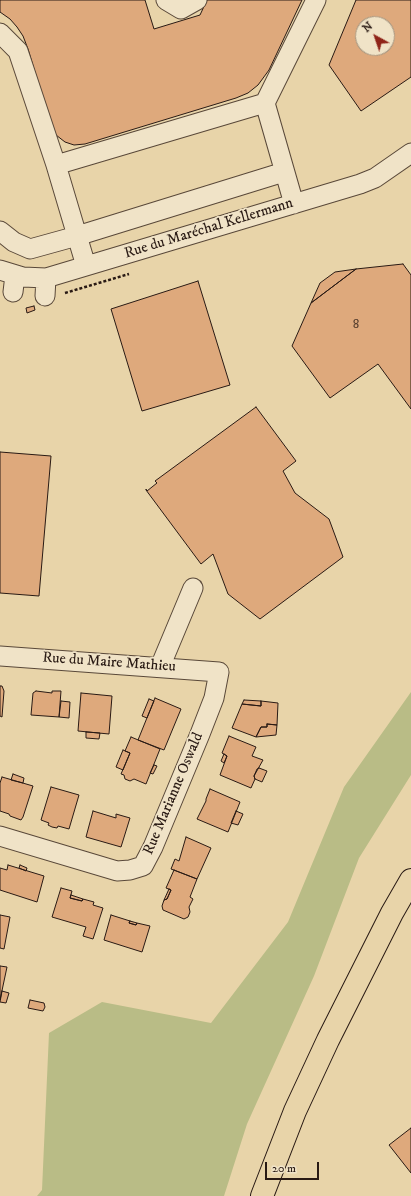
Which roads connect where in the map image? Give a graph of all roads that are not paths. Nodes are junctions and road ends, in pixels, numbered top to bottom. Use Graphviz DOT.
graph roads {
  1 [pos="166,0"];
  2 [pos="197,0"];
  3 [pos="316,0"];
  4 [pos="0,33"];
  5 [pos="265,103"];
  6 [pos="411,153"];
  7 [pos="56,165"];
  8 [pos="284,172"];
  9 [pos="294,204"];
  10 [pos="0,231"];
  11 [pos="77,236"];
  12 [pos="86,266"];
  13 [pos="9,279"];
  14 [pos="193,588"];
  15 [pos="0,656"];
  16 [pos="160,667"];
  17 [pos="218,672"];
  18 [pos="0,836"];
  19 [pos="411,880"];
  20 [pos="262,1196"];
  1 -- 2 [label="street"];
  3 -- 5 [label="street"];
  4 -- 7 [label="street"];
  5 -- 7 [label="street"];
  5 -- 8 [label="street"];
  6 -- 9 [label="street, Rue du Maréchal Kellermann"];
  7 -- 11 [label="street"];
  8 -- 9 [label="street"];
  8 -- 11 [label="street"];
  9 -- 12 [label="street, Rue du Maréchal Kellermann"];
  10 -- 11 [label="street"];
  11 -- 12 [label="street"];
  12 -- 13 [label="street, Rue du Maréchal Kellermann"];
  14 -- 16 [label="street"];
  15 -- 16 [label="street, Rue du Maire Mathieu"];
  16 -- 17 [label="street, Rue du Maire Mathieu"];
  17 -- 18 [label="street, Rue Marianne Oswald"];
  19 -- 20 [label="main road"];
}
